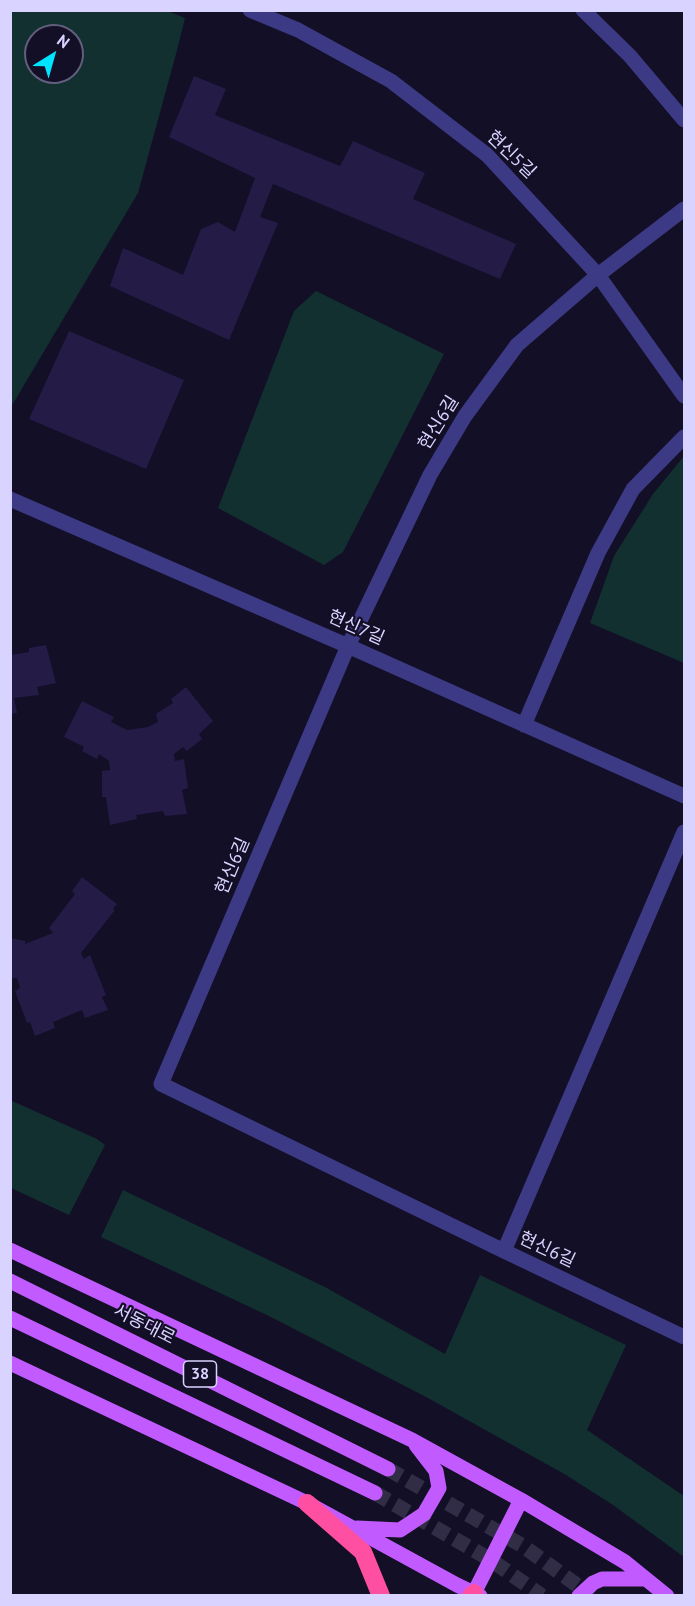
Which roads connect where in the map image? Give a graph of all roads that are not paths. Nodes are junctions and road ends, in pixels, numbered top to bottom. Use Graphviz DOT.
graph roads {
  1 [pos="250,10"];
  2 [pos="583,10"];
  3 [pos="684,120"];
  4 [pos="684,209"];
  5 [pos="598,275"];
  6 [pos="684,396"];
  7 [pos="684,437"];
  8 [pos="10,499"];
  9 [pos="348,646"];
  10 [pos="524,725"];
  11 [pos="684,796"];
  12 [pos="684,832"];
  13 [pos="10,1250"];
  14 [pos="504,1251"];
  15 [pos="10,1281"];
  16 [pos="10,1318"];
  17 [pos="684,1337"];
  18 [pos="10,1363"];
  19 [pos="412,1440"];
  20 [pos="388,1469"];
  21 [pos="375,1493"];
  22 [pos="521,1500"];
  23 [pos="308,1503"];
  24 [pos="354,1528"];
  25 [pos="646,1579"];
  26 [pos="475,1595"];
  27 [pos="381,1596"];
  28 [pos="579,1596"];
  29 [pos="667,1596"];
  1 -- 5 [label="street, 현신5길"];
  2 -- 3 [label="street"];
  4 -- 5 [label="street, 현신6길"];
  5 -- 6 [label="street, 현신5길"];
  5 -- 9 [label="street, 현신6길"];
  7 -- 10 [label="street"];
  8 -- 9 [label="street, 현신7길"];
  9 -- 10 [label="street, 현신7길"];
  9 -- 14 [label="street, 현신6길"];
  10 -- 11 [label="street, 현신7길"];
  12 -- 14 [label="street"];
  13 -- 19 [label="main road"];
  14 -- 17 [label="street, 현신6길"];
  15 -- 20 [label="main road, 서동대로 / 38"];
  16 -- 21 [label="main road, 38"];
  18 -- 23 [label="main road"];
  19 -- 22 [label="main road"];
  19 -- 24 [label="main road"];
  22 -- 25 [label="main road"];
  22 -- 26 [label="main road"];
  23 -- 24 [label="main road"];
  23 -- 27 [label="highway"];
  24 -- 26 [label="main road"];
  25 -- 28 [label="main road"];
  25 -- 29 [label="main road"];
}
